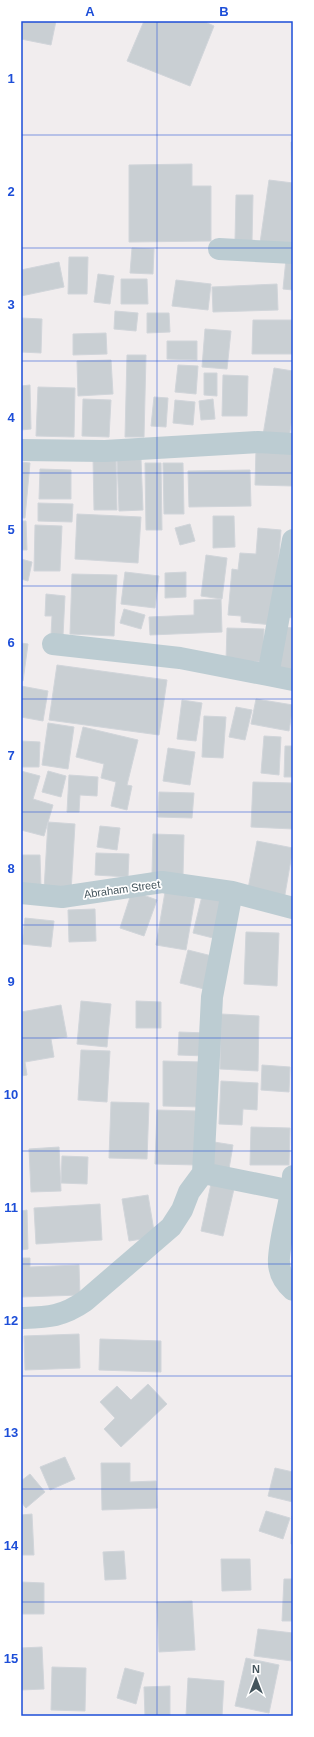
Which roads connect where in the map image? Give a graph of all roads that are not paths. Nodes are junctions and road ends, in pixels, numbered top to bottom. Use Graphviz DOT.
graph roads {
  1 [pos="219,249"];
  2 [pos="293,253"];
  3 [pos="293,444"];
  4 [pos="21,450"];
  5 [pos="293,540"];
  6 [pos="53,644"];
  7 [pos="268,675"];
  8 [pos="293,680"];
  9 [pos="232,892"];
  10 [pos="21,893"];
  11 [pos="293,908"];
  12 [pos="203,1173"];
  13 [pos="292,1183"];
  14 [pos="293,1290"];
  15 [pos="21,1318"];
  1 -- 2 [label="street"];
  3 -- 4 [label="street"];
  5 -- 7 [label="street"];
  6 -- 7 [label="street"];
  7 -- 8 [label="street"];
  9 -- 10 [label="street, Abraham Street"];
  9 -- 11 [label="street, Abraham Street"];
  9 -- 12 [label="street"];
  12 -- 13 [label="street"];
  12 -- 15 [label="street"];
  13 -- 14 [label="street"];
}
